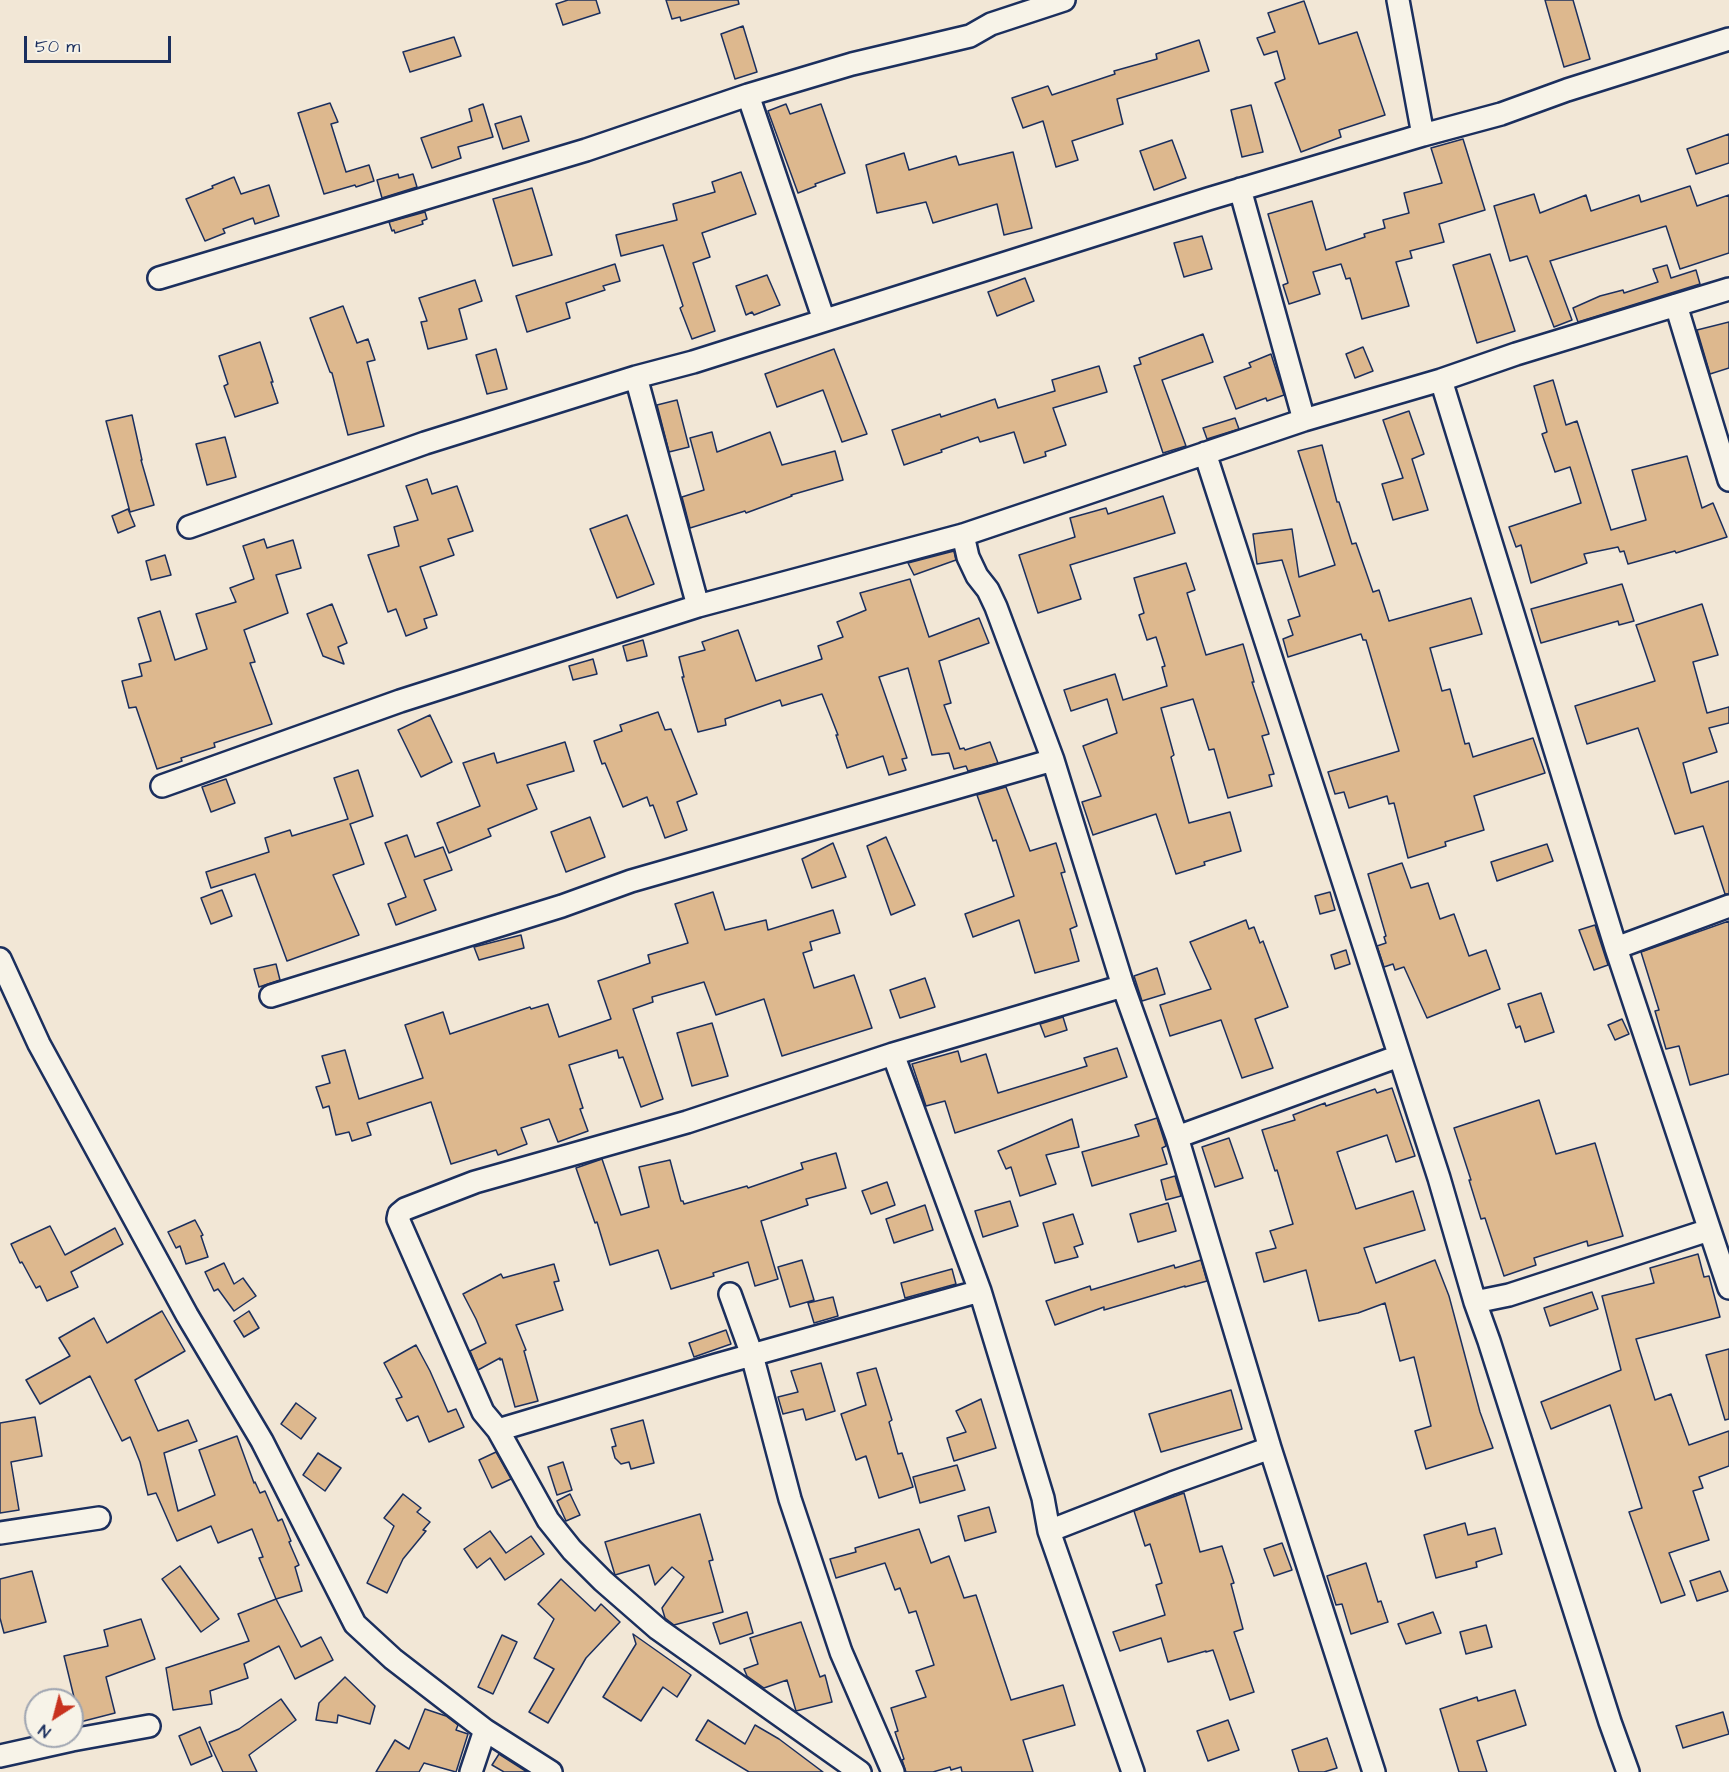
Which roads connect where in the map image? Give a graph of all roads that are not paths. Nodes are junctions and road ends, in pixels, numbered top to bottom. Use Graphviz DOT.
graph roads {
  1 [pos="1064,0"];
  2 [pos="1398,0"];
  3 [pos="1729,39"];
  4 [pos="748,95"];
  5 [pos="1423,135"];
  6 [pos="1240,189"];
  7 [pos="159,278"];
  8 [pos="1729,289"];
  9 [pos="1676,305"];
  10 [pos="824,320"];
  11 [pos="636,377"];
  12 [pos="1441,380"];
  13 [pos="1304,420"];
  14 [pos="1205,453"];
  15 [pos="1729,480"];
  16 [pos="189,527"];
  17 [pos="963,535"];
  18 [pos="698,606"];
  19 [pos="1053,760"];
  20 [pos="162,786"];
  21 [pos="1729,906"];
  22 [pos="1617,948"];
  23 [pos="0,959"];
  24 [pos="1123,987"];
  25 [pos="271,996"];
  26 [pos="893,1054"];
  27 [pos="1399,1056"];
  28 [pos="1177,1137"];
  29 [pos="1709,1230"];
  30 [pos="1729,1288"];
  31 [pos="980,1291"];
  32 [pos="730,1294"];
  33 [pos="1475,1302"];
  34 [pos="752,1355"];
  35 [pos="498,1430"];
  36 [pos="1270,1448"];
  37 [pos="99,1518"];
  38 [pos="1049,1531"];
  39 [pos="0,1533"];
  40 [pos="149,1726"];
  41 [pos="485,1730"];
  42 [pos="0,1756"];
  43 [pos="471,1772"];
  44 [pos="551,1772"];
  45 [pos="860,1772"];
  46 [pos="893,1772"];
  47 [pos="1133,1772"];
  48 [pos="1374,1772"];
  49 [pos="1628,1772"];
  1 -- 4 [label="street"];
  2 -- 5 [label="street"];
  3 -- 5 [label="street"];
  4 -- 7 [label="street"];
  4 -- 10 [label="street"];
  5 -- 6 [label="street"];
  6 -- 10 [label="street"];
  6 -- 13 [label="street"];
  8 -- 9 [label="street"];
  9 -- 12 [label="street"];
  9 -- 15 [label="street"];
  10 -- 11 [label="street"];
  11 -- 16 [label="street"];
  11 -- 18 [label="street"];
  12 -- 13 [label="street"];
  12 -- 22 [label="street"];
  13 -- 14 [label="street"];
  14 -- 17 [label="street"];
  14 -- 27 [label="street"];
  17 -- 18 [label="street"];
  17 -- 19 [label="street"];
  18 -- 20 [label="street"];
  19 -- 24 [label="street"];
  19 -- 25 [label="street"];
  21 -- 22 [label="street"];
  22 -- 29 [label="street"];
  23 -- 41 [label="street"];
  24 -- 26 [label="street"];
  24 -- 28 [label="street"];
  26 -- 31 [label="street"];
  26 -- 35 [label="street"];
  27 -- 28 [label="street"];
  27 -- 33 [label="street"];
  28 -- 36 [label="street"];
  29 -- 30 [label="street"];
  29 -- 33 [label="street"];
  31 -- 34 [label="street"];
  31 -- 38 [label="street"];
  32 -- 34 [label="street"];
  33 -- 49 [label="street"];
  34 -- 35 [label="street"];
  34 -- 46 [label="street"];
  35 -- 45 [label="street"];
  36 -- 38 [label="street"];
  36 -- 48 [label="street"];
  37 -- 39 [label="street"];
  38 -- 47 [label="street"];
  40 -- 42 [label="street"];
  41 -- 43 [label="street"];
  41 -- 44 [label="street"];
}
